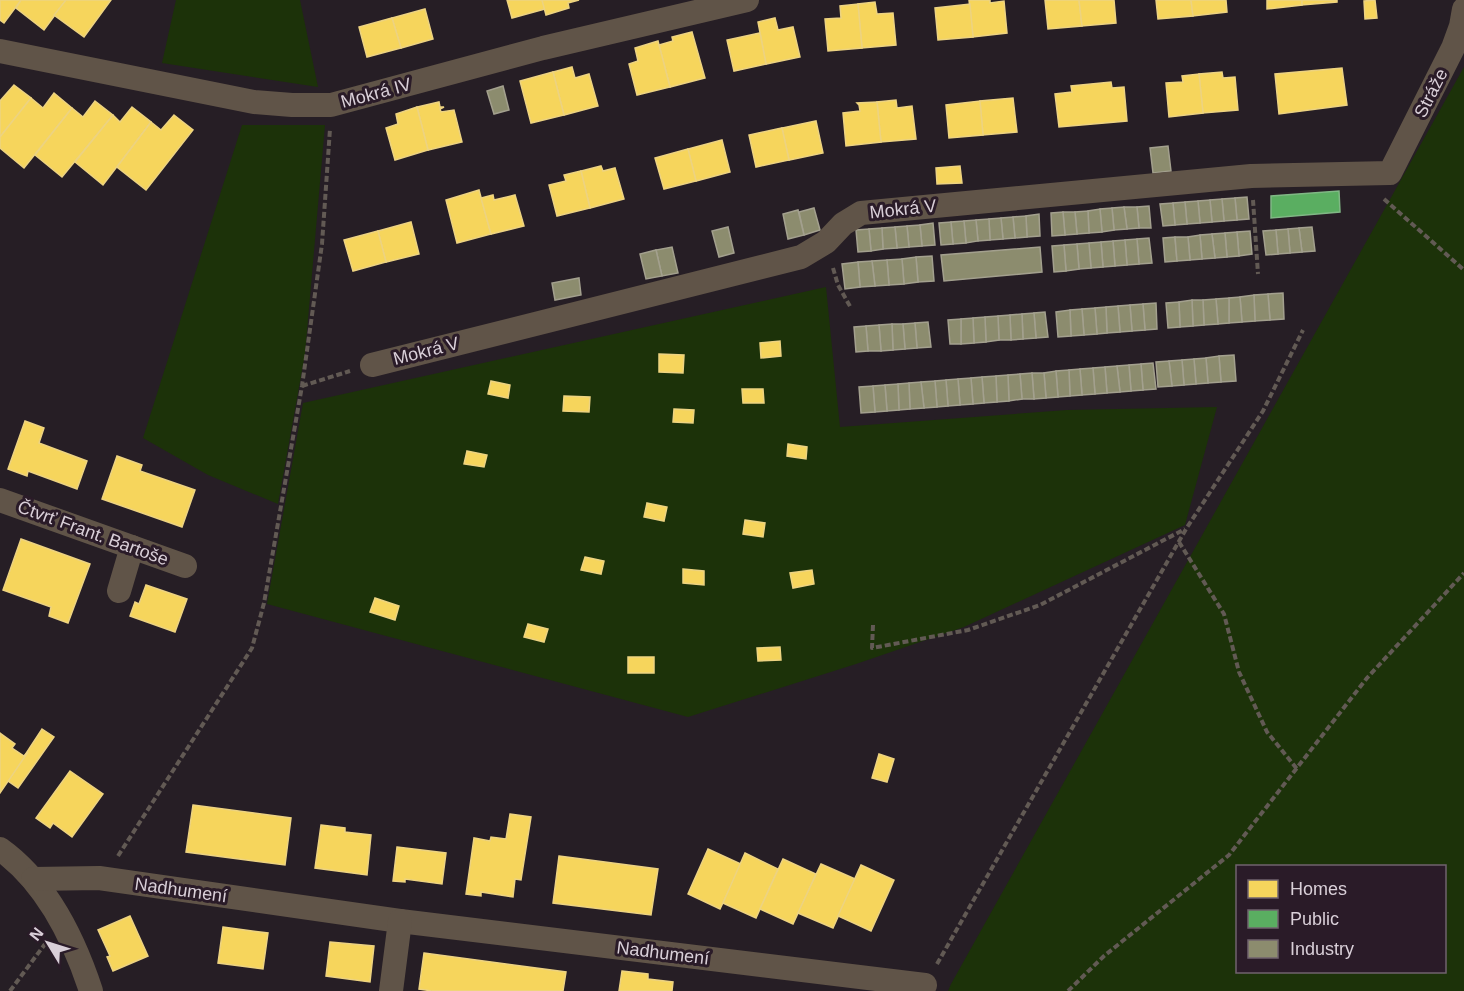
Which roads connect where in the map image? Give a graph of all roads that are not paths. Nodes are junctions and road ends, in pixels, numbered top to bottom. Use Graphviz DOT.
graph roads {
  1 [pos="747,0"];
  2 [pos="1464,9"];
  3 [pos="0,51"];
  4 [pos="1384,183"];
  5 [pos="372,365"];
  6 [pos="0,500"];
  7 [pos="132,547"];
  8 [pos="185,566"];
  9 [pos="118,591"];
  10 [pos="0,849"];
  11 [pos="33,879"];
  12 [pos="400,921"];
  13 [pos="925,985"];
  14 [pos="91,991"];
  15 [pos="391,991"];
  1 -- 3 [label="street, Mokrá IV"];
  2 -- 4 [label="street, Stráže"];
  4 -- 5 [label="street, Mokrá V"];
  6 -- 7 [label="street, Čtvrť Frant. Bartoše"];
  7 -- 8 [label="street, Čtvrť Frant. Bartoše"];
  7 -- 9 [label="street"];
  10 -- 11 [label="street"];
  11 -- 12 [label="street, Nadhumení"];
  11 -- 14 [label="street"];
  12 -- 13 [label="street, Nadhumení"];
  12 -- 15 [label="street"];
}
